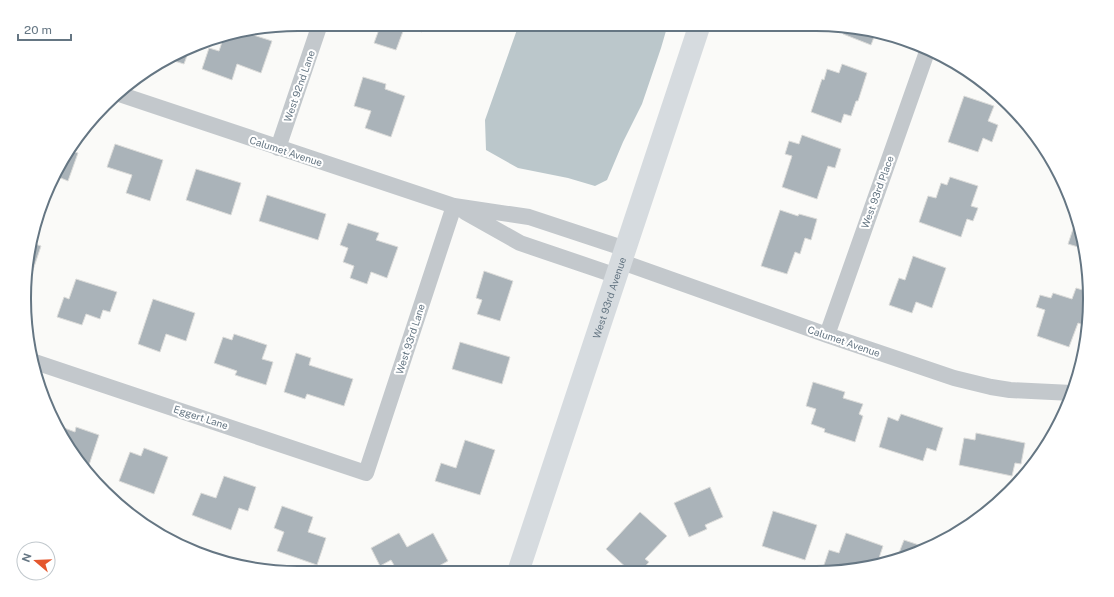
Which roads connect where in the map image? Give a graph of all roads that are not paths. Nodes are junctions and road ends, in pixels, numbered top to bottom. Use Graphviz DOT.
graph roads {
  1 [pos="318,31"];
  2 [pos="698,31"];
  3 [pos="926,55"];
  4 [pos="123,96"];
  5 [pos="278,148"];
  6 [pos="454,206"];
  7 [pos="621,262"];
  8 [pos="827,335"];
  9 [pos="39,363"];
  10 [pos="1066,393"];
  11 [pos="366,473"];
  12 [pos="520,566"];
  1 -- 5 [label="street, West 92nd Lane"];
  2 -- 7 [label="street, West 93rd Avenue"];
  3 -- 8 [label="street, West 93rd Place"];
  4 -- 5 [label="street, Calumet Avenue"];
  5 -- 6 [label="street, Calumet Avenue"];
  6 -- 7 [label="street, Calumet Avenue"];
  6 -- 7 [label="street, Calumet Avenue"];
  6 -- 11 [label="street, West 93rd Lane"];
  7 -- 8 [label="street, Calumet Avenue"];
  7 -- 12 [label="street, West 93rd Avenue"];
  8 -- 10 [label="street, Calumet Avenue"];
  9 -- 11 [label="street, Eggert Lane"];
}
